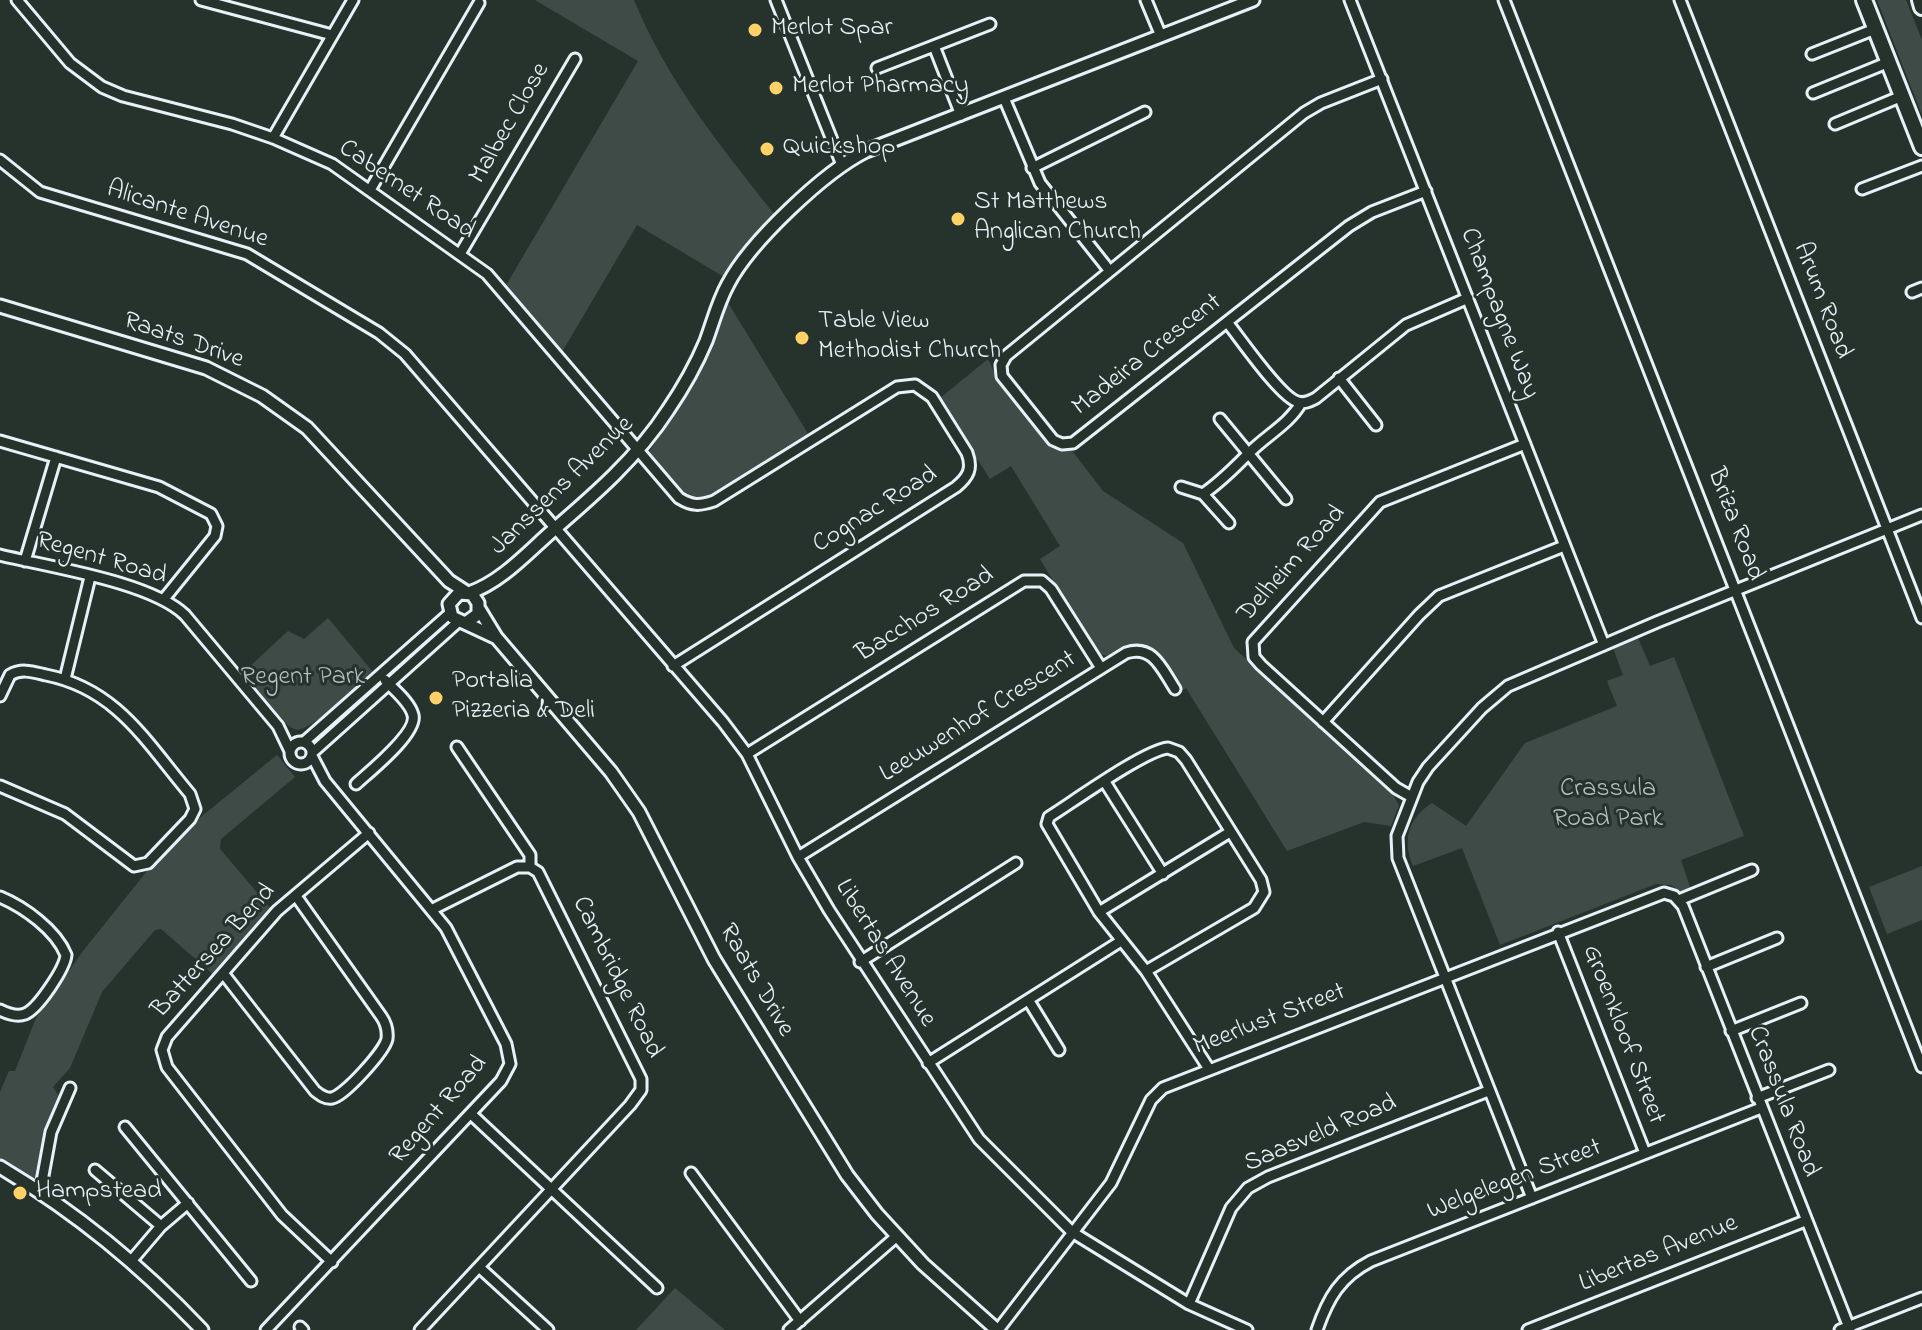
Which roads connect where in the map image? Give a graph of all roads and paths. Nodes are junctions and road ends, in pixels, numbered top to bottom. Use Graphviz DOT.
graph roads {
  1 [pos="17,0"];
  2 [pos="201,0"];
  3 [pos="353,0"];
  4 [pos="776,0"];
  5 [pos="1146,0"];
  6 [pos="1253,0"];
  7 [pos="1350,0"];
  8 [pos="1504,0"];
  9 [pos="1680,0"];
  10 [pos="1864,0"];
  11 [pos="1920,0"];
  12 [pos="479,3"];
  13 [pos="1221,6"];
  14 [pos="1922,7"];
  15 [pos="990,24"];
  16 [pos="1875,29"];
  17 [pos="332,35"];
  18 [pos="1161,36"];
  19 [pos="934,46"];
  20 [pos="1812,54"];
  21 [pos="575,59"];
  22 [pos="1889,62"];
  23 [pos="877,68"];
  24 [pos="1382,79"];
  25 [pos="1813,93"];
  26 [pos="1902,96"];
  27 [pos="1004,98"];
  28 [pos="1145,112"];
  29 [pos="961,115"];
  30 [pos="1835,124"];
  31 [pos="273,138"];
  32 [pos="1922,147"];
  33 [pos="0,160"];
  34 [pos="842,165"];
  35 [pos="1922,166"];
  36 [pos="1032,168"];
  37 [pos="1862,189"];
  38 [pos="370,190"];
  39 [pos="1426,191"];
  40 [pos="460,254"];
  41 [pos="1109,270"];
  42 [pos="1468,298"];
  43 [pos="0,306"];
  44 [pos="1227,322"];
  45 [pos="1339,378"];
  46 [pos="1299,406"];
  47 [pos="1220,419"];
  48 [pos="1376,425"];
  49 [pos="0,441"];
  50 [pos="1525,444"];
  51 [pos="637,452"];
  52 [pos="1249,453"];
  53 [pos="56,457"];
  54 [pos="1181,487"];
  55 [pos="1203,494"];
  56 [pos="1286,499"];
  57 [pos="1922,515"];
  58 [pos="1229,523"];
  59 [pos="397,527"];
  60 [pos="1887,529"];
  61 [pos="554,530"];
  62 [pos="1564,546"];
  63 [pos="0,555"];
  64 [pos="25,561"];
  65 [pos="90,577"];
  66 [pos="499,578"];
  67 [pos="1736,591"];
  68 [pos="468,593"];
  69 [pos="164,599"];
  70 [pos="479,608"];
  71 [pos="456,615"];
  72 [pos="1922,618"];
  73 [pos="496,637"];
  74 [pos="1604,645"];
  75 [pos="673,666"];
  76 [pos="1101,668"];
  77 [pos="380,674"];
  78 [pos="65,679"];
  79 [pos="389,684"];
  80 [pos="1175,689"];
  81 [pos="0,696"];
  82 [pos="1323,722"];
  83 [pos="278,726"];
  84 [pos="302,742"];
  85 [pos="457,747"];
  86 [pos="290,751"];
  87 [pos="313,754"];
  88 [pos="747,754"];
  89 [pos="300,765"];
  90 [pos="325,781"];
  91 [pos="1105,782"];
  92 [pos="356,784"];
  93 [pos="0,786"];
  94 [pos="1410,796"];
  95 [pos="1230,832"];
  96 [pos="369,833"];
  97 [pos="798,857"];
  98 [pos="1016,863"];
  99 [pos="530,867"];
  100 [pos="1752,870"];
  101 [pos="1163,874"];
  102 [pos="296,896"];
  103 [pos="0,897"];
  104 [pos="1679,900"];
  105 [pos="433,909"];
  106 [pos="1099,912"];
  107 [pos="1558,932"];
  108 [pos="1777,938"];
  109 [pos="1121,941"];
  110 [pos="860,962"];
  111 [pos="1706,967"];
  112 [pos="1146,971"];
  113 [pos="223,973"];
  114 [pos="1444,977"];
  115 [pos="1029,1001"];
  116 [pos="1801,1003"];
  117 [pos="0,1010"];
  118 [pos="1731,1031"];
  119 [pos="1059,1050"];
  120 [pos="928,1063"];
  121 [pos="1922,1067"];
  122 [pos="1209,1069"];
  123 [pos="1829,1070"];
  124 [pos="70,1088"];
  125 [pos="1488,1091"];
  126 [pos="1757,1098"];
  127 [pos="1761,1108"];
  128 [pos="471,1114"];
  129 [pos="125,1127"];
  130 [pos="1645,1153"];
  131 [pos="0,1167"];
  132 [pos="95,1170"];
  133 [pos="691,1173"];
  134 [pos="552,1190"];
  135 [pos="40,1192"];
  136 [pos="1532,1198"];
  137 [pos="188,1203"];
  138 [pos="1805,1221"];
  139 [pos="161,1226"];
  140 [pos="1072,1232"];
  141 [pos="897,1236"];
  142 [pos="132,1260"];
  143 [pos="332,1262"];
  144 [pos="479,1267"];
  145 [pos="251,1281"];
  146 [pos="657,1288"];
  147 [pos="1922,1298"];
  148 [pos="1189,1304"];
  149 [pos="800,1321"];
  150 [pos="1846,1329"];
  151 [pos="202,1330"];
  152 [pos="266,1330"];
  153 [pos="420,1330"];
  154 [pos="548,1330"];
  155 [pos="789,1330"];
  156 [pos="997,1330"];
  157 [pos="1247,1330"];
  158 [pos="1317,1330"];
  159 [pos="1528,1330"];
  1 -- 31 [label="street, Cabernet Road"];
  2 -- 17 [label="street"];
  3 -- 17 [label="street"];
  4 -- 34 [label="street"];
  5 -- 18 [label="street"];
  6 -- 13 [label="street, Janssens Avenue"];
  7 -- 24 [label="street, Champagne Way"];
  8 -- 67 [label="street, Briza Road"];
  9 -- 60 [label="street, Arum Road"];
  10 -- 16 [label="main road"];
  11 -- 14 [label="main road"];
  12 -- 38 [label="street"];
  13 -- 18 [label="street, Janssens Avenue"];
  15 -- 19 [label="street"];
  16 -- 20 [label="street"];
  16 -- 22 [label="main road"];
  17 -- 31 [label="street"];
  18 -- 27 [label="street, Janssens Avenue"];
  19 -- 23 [label="street"];
  19 -- 29 [label="street"];
  21 -- 40 [label="street, Malbec Close"];
  22 -- 25 [label="street"];
  22 -- 26 [label="main road"];
  24 -- 39 [label="street, Champagne Way"];
  24 -- 41 [label="street, Madeira Crescent"];
  26 -- 30 [label="street"];
  26 -- 32 [label="main road"];
  27 -- 29 [label="street, Janssens Avenue"];
  27 -- 36 [label="street"];
  28 -- 36 [label="street"];
  29 -- 34 [label="street, Janssens Avenue"];
  31 -- 38 [label="street, Cabernet Road"];
  33 -- 61 [label="street, Alicante Avenue"];
  34 -- 51 [label="street, Janssens Avenue"];
  35 -- 37 [label="street"];
  36 -- 41 [label="street"];
  38 -- 40 [label="street, Cabernet Road"];
  39 -- 42 [label="street, Champagne Way"];
  39 -- 44 [label="street, Madeira Crescent"];
  40 -- 51 [label="street, Cabernet Road"];
  41 -- 44 [label="street, Madeira Crescent"];
  42 -- 45 [label="street"];
  42 -- 50 [label="street, Champagne Way"];
  43 -- 59 [label="street, Raats Drive"];
  44 -- 46 [label="street"];
  45 -- 46 [label="street"];
  45 -- 48 [label="street"];
  46 -- 52 [label="street"];
  47 -- 52 [label="street"];
  49 -- 53 [label="street"];
  50 -- 62 [label="street, Champagne Way"];
  50 -- 82 [label="street, Delheim Road"];
  51 -- 61 [label="street, Janssens Avenue"];
  51 -- 75 [label="street, Cognac Road"];
  52 -- 55 [label="street"];
  52 -- 56 [label="street"];
  53 -- 64 [label="street"];
  53 -- 69 [label="street"];
  54 -- 55 [label="street"];
  55 -- 58 [label="street"];
  57 -- 60 [label="street"];
  59 -- 68 [label="street, Raats Drive"];
  59 -- 71 [label="street, Raats Drive"];
  60 -- 67 [label="street"];
  60 -- 72 [label="street, Arum Road"];
  61 -- 66 [label="street, Janssens Avenue"];
  61 -- 75 [label="street, Libertas Avenue"];
  62 -- 74 [label="street, Champagne Way"];
  62 -- 82 [label="street"];
  63 -- 64 [label="street, Regent Road"];
  64 -- 65 [label="street, Regent Road"];
  65 -- 69 [label="street, Regent Road"];
  65 -- 78 [label="street"];
  66 -- 68 [label="street, Janssens Avenue"];
  66 -- 70 [label="street, Janssens Avenue"];
  67 -- 74 [label="street"];
  67 -- 121 [label="street, Briza Road"];
  68 -- 70 [label="street"];
  68 -- 71 [label="street"];
  69 -- 83 [label="street, Regent Road"];
  70 -- 71 [label="street"];
  70 -- 73 [label="street, Raats Drive"];
  71 -- 73 [label="street, Raats Drive"];
  71 -- 77 [label="street"];
  71 -- 79 [label="street"];
  73 -- 141 [label="street, Raats Drive"];
  74 -- 94 [label="street"];
  75 -- 88 [label="street, Libertas Avenue"];
  76 -- 80 [label="street, Leeuwenhof Crescent"];
  76 -- 88 [label="street, Bacchos Road"];
  76 -- 97 [label="street, Leeuwenhof Crescent"];
  77 -- 79 [label="street"];
  77 -- 84 [label="street"];
  78 -- 81 [label="street"];
  78 -- 93 [label="street"];
  79 -- 87 [label="street"];
  79 -- 92 [label="street"];
  82 -- 94 [label="street, Delheim Road"];
  83 -- 84 [label="street, Regent Road"];
  83 -- 86 [label="street, Regent Road"];
  84 -- 86 [label="street"];
  84 -- 87 [label="street"];
  85 -- 99 [label="street"];
  86 -- 89 [label="street"];
  87 -- 89 [label="street"];
  87 -- 90 [label="street, Regent Road"];
  88 -- 97 [label="street, Libertas Avenue"];
  89 -- 90 [label="street, Regent Road"];
  90 -- 96 [label="street, Regent Road"];
  91 -- 95 [label="street"];
  91 -- 101 [label="street"];
  91 -- 106 [label="street"];
  94 -- 114 [label="street"];
  95 -- 101 [label="street"];
  95 -- 112 [label="street"];
  96 -- 102 [label="street, Battersea Bend"];
  96 -- 105 [label="street, Regent Road"];
  97 -- 110 [label="street, Libertas Avenue"];
  98 -- 110 [label="street"];
  99 -- 105 [label="street"];
  99 -- 134 [label="street, Cambridge Road"];
  100 -- 104 [label="street"];
  101 -- 106 [label="street"];
  102 -- 113 [label="street, Battersea Bend"];
  102 -- 113 [label="street"];
  103 -- 117 [label="street"];
  104 -- 107 [label="street, Meerlust Street"];
  104 -- 111 [label="street, Crassula Road"];
  105 -- 128 [label="street, Regent Road"];
  106 -- 109 [label="street"];
  107 -- 114 [label="street, Meerlust Street"];
  107 -- 130 [label="street, Groenkloof Street"];
  108 -- 111 [label="street"];
  109 -- 112 [label="street"];
  109 -- 115 [label="street"];
  110 -- 120 [label="street, Libertas Avenue"];
  111 -- 118 [label="street, Crassula Road"];
  112 -- 122 [label="street"];
  113 -- 143 [label="street, Battersea Bend"];
  114 -- 122 [label="street, Meerlust Street"];
  114 -- 125 [label="street"];
  115 -- 119 [label="street"];
  115 -- 120 [label="street"];
  116 -- 118 [label="street"];
  118 -- 126 [label="street, Crassula Road"];
  120 -- 140 [label="street, Libertas Avenue"];
  122 -- 140 [label="street, Meerlust Street"];
  123 -- 126 [label="street"];
  124 -- 135 [label="street"];
  125 -- 136 [label="street"];
  125 -- 148 [label="street, Saasveld Road"];
  126 -- 127 [label="street, Crassula Road"];
  127 -- 130 [label="street, Welgelegen Street"];
  127 -- 138 [label="street, Crassula Road"];
  128 -- 134 [label="street"];
  128 -- 143 [label="street, Regent Road"];
  129 -- 137 [label="street"];
  130 -- 136 [label="street, Welgelegen Street"];
  131 -- 135 [label="street"];
  132 -- 139 [label="street"];
  133 -- 149 [label="street"];
  134 -- 144 [label="street"];
  134 -- 146 [label="street"];
  135 -- 142 [label="street"];
  136 -- 158 [label="street, Welgelegen Street"];
  137 -- 139 [label="street"];
  137 -- 145 [label="street"];
  138 -- 150 [label="street, Crassula Road"];
  138 -- 159 [label="street, Libertas Avenue"];
  139 -- 142 [label="street"];
  140 -- 148 [label="street, Libertas Avenue"];
  140 -- 156 [label="street, Meerlust Street"];
  141 -- 149 [label="street"];
  141 -- 156 [label="street, Raats Drive"];
  142 -- 151 [label="street"];
  143 -- 152 [label="street, Regent Road"];
  144 -- 153 [label="street"];
  144 -- 154 [label="street"];
  147 -- 150 [label="street"];
  148 -- 157 [label="street, Libertas Avenue"];
  149 -- 155 [label="street"];
}
